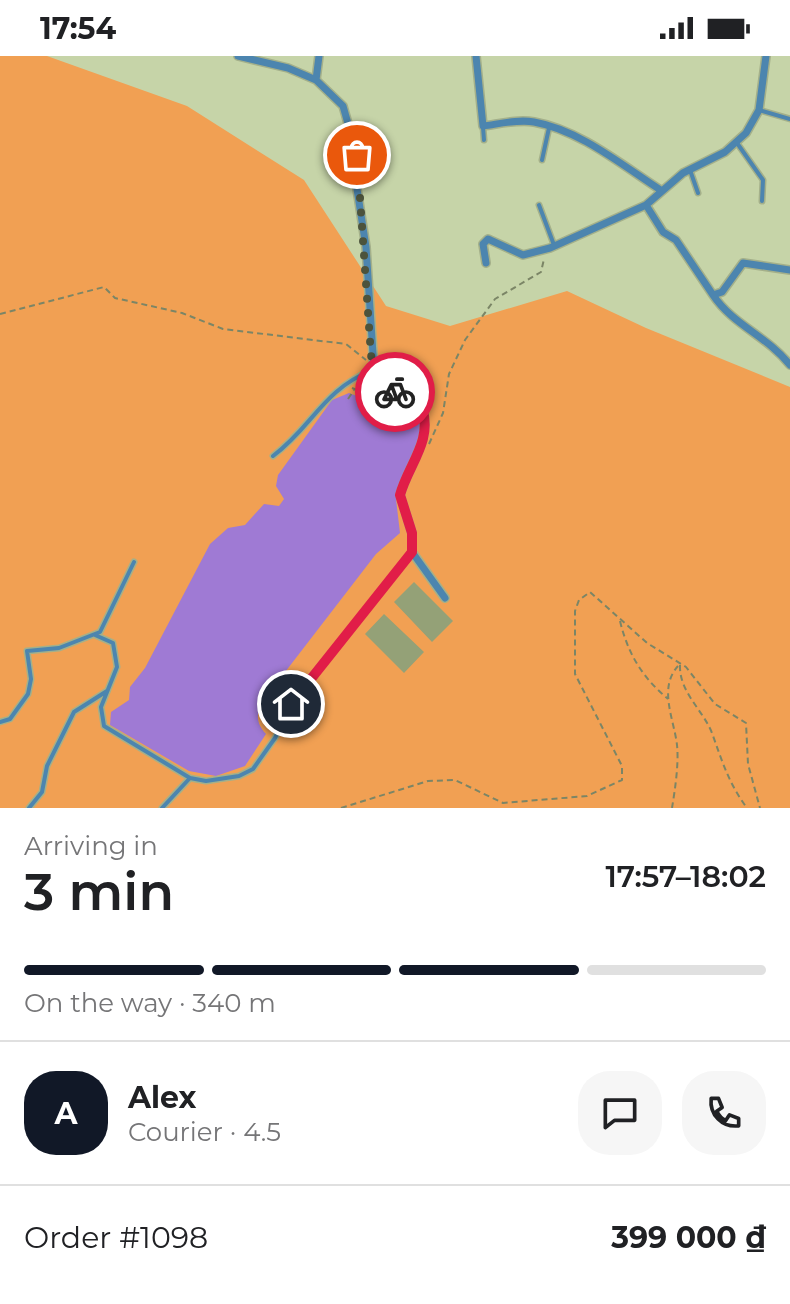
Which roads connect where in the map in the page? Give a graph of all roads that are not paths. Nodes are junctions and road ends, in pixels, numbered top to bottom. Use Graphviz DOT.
graph roads {
  1 [pos="238,56"];
  2 [pos="319,56"];
  3 [pos="476,56"];
  4 [pos="766,56"];
  5 [pos="316,80"];
  6 [pos="759,110"];
  7 [pos="790,119"];
  8 [pos="483,126"];
  9 [pos="549,126"];
  10 [pos="484,140"];
  11 [pos="737,143"];
  12 [pos="542,160"];
  13 [pos="690,170"];
  14 [pos="662,191"];
  15 [pos="698,193"];
  16 [pos="762,201"];
  17 [pos="539,205"];
  18 [pos="646,205"];
  19 [pos="554,245"];
  20 [pos="486,263"];
  21 [pos="790,270"];
  22 [pos="713,295"];
  23 [pos="790,365"];
  24 [pos="374,369"];
  25 [pos="273,456"];
  26 [pos="412,552"];
  27 [pos="134,562"];
  28 [pos="445,598"];
  29 [pos="95,635"];
  30 [pos="109,690"];
  31 [pos="0,722"];
  32 [pos="190,778"];
  33 [pos="31,807"];
  34 [pos="162,808"];
  1 -- 5 [label="street"];
  2 -- 5 [label="street"];
  3 -- 8 [label="street"];
  4 -- 6 [label="street"];
  5 -- 24 [label="street"];
  6 -- 7 [label="lane"];
  6 -- 11 [label="street"];
  8 -- 9 [label="street"];
  8 -- 10 [label="lane"];
  9 -- 12 [label="lane"];
  9 -- 14 [label="street"];
  11 -- 13 [label="street"];
  11 -- 16 [label="lane"];
  13 -- 14 [label="street"];
  13 -- 15 [label="lane"];
  14 -- 18 [label="street"];
  17 -- 19 [label="lane"];
  18 -- 19 [label="street"];
  18 -- 22 [label="street"];
  19 -- 20 [label="street"];
  21 -- 22 [label="street"];
  22 -- 23 [label="street"];
  24 -- 25 [label="lane"];
  24 -- 26 [label="street"];
  26 -- 28 [label="street"];
  26 -- 32 [label="lane"];
  27 -- 29 [label="lane"];
  29 -- 30 [label="lane"];
  29 -- 31 [label="lane"];
  30 -- 32 [label="lane"];
  30 -- 33 [label="lane"];
  32 -- 34 [label="lane"];
}
